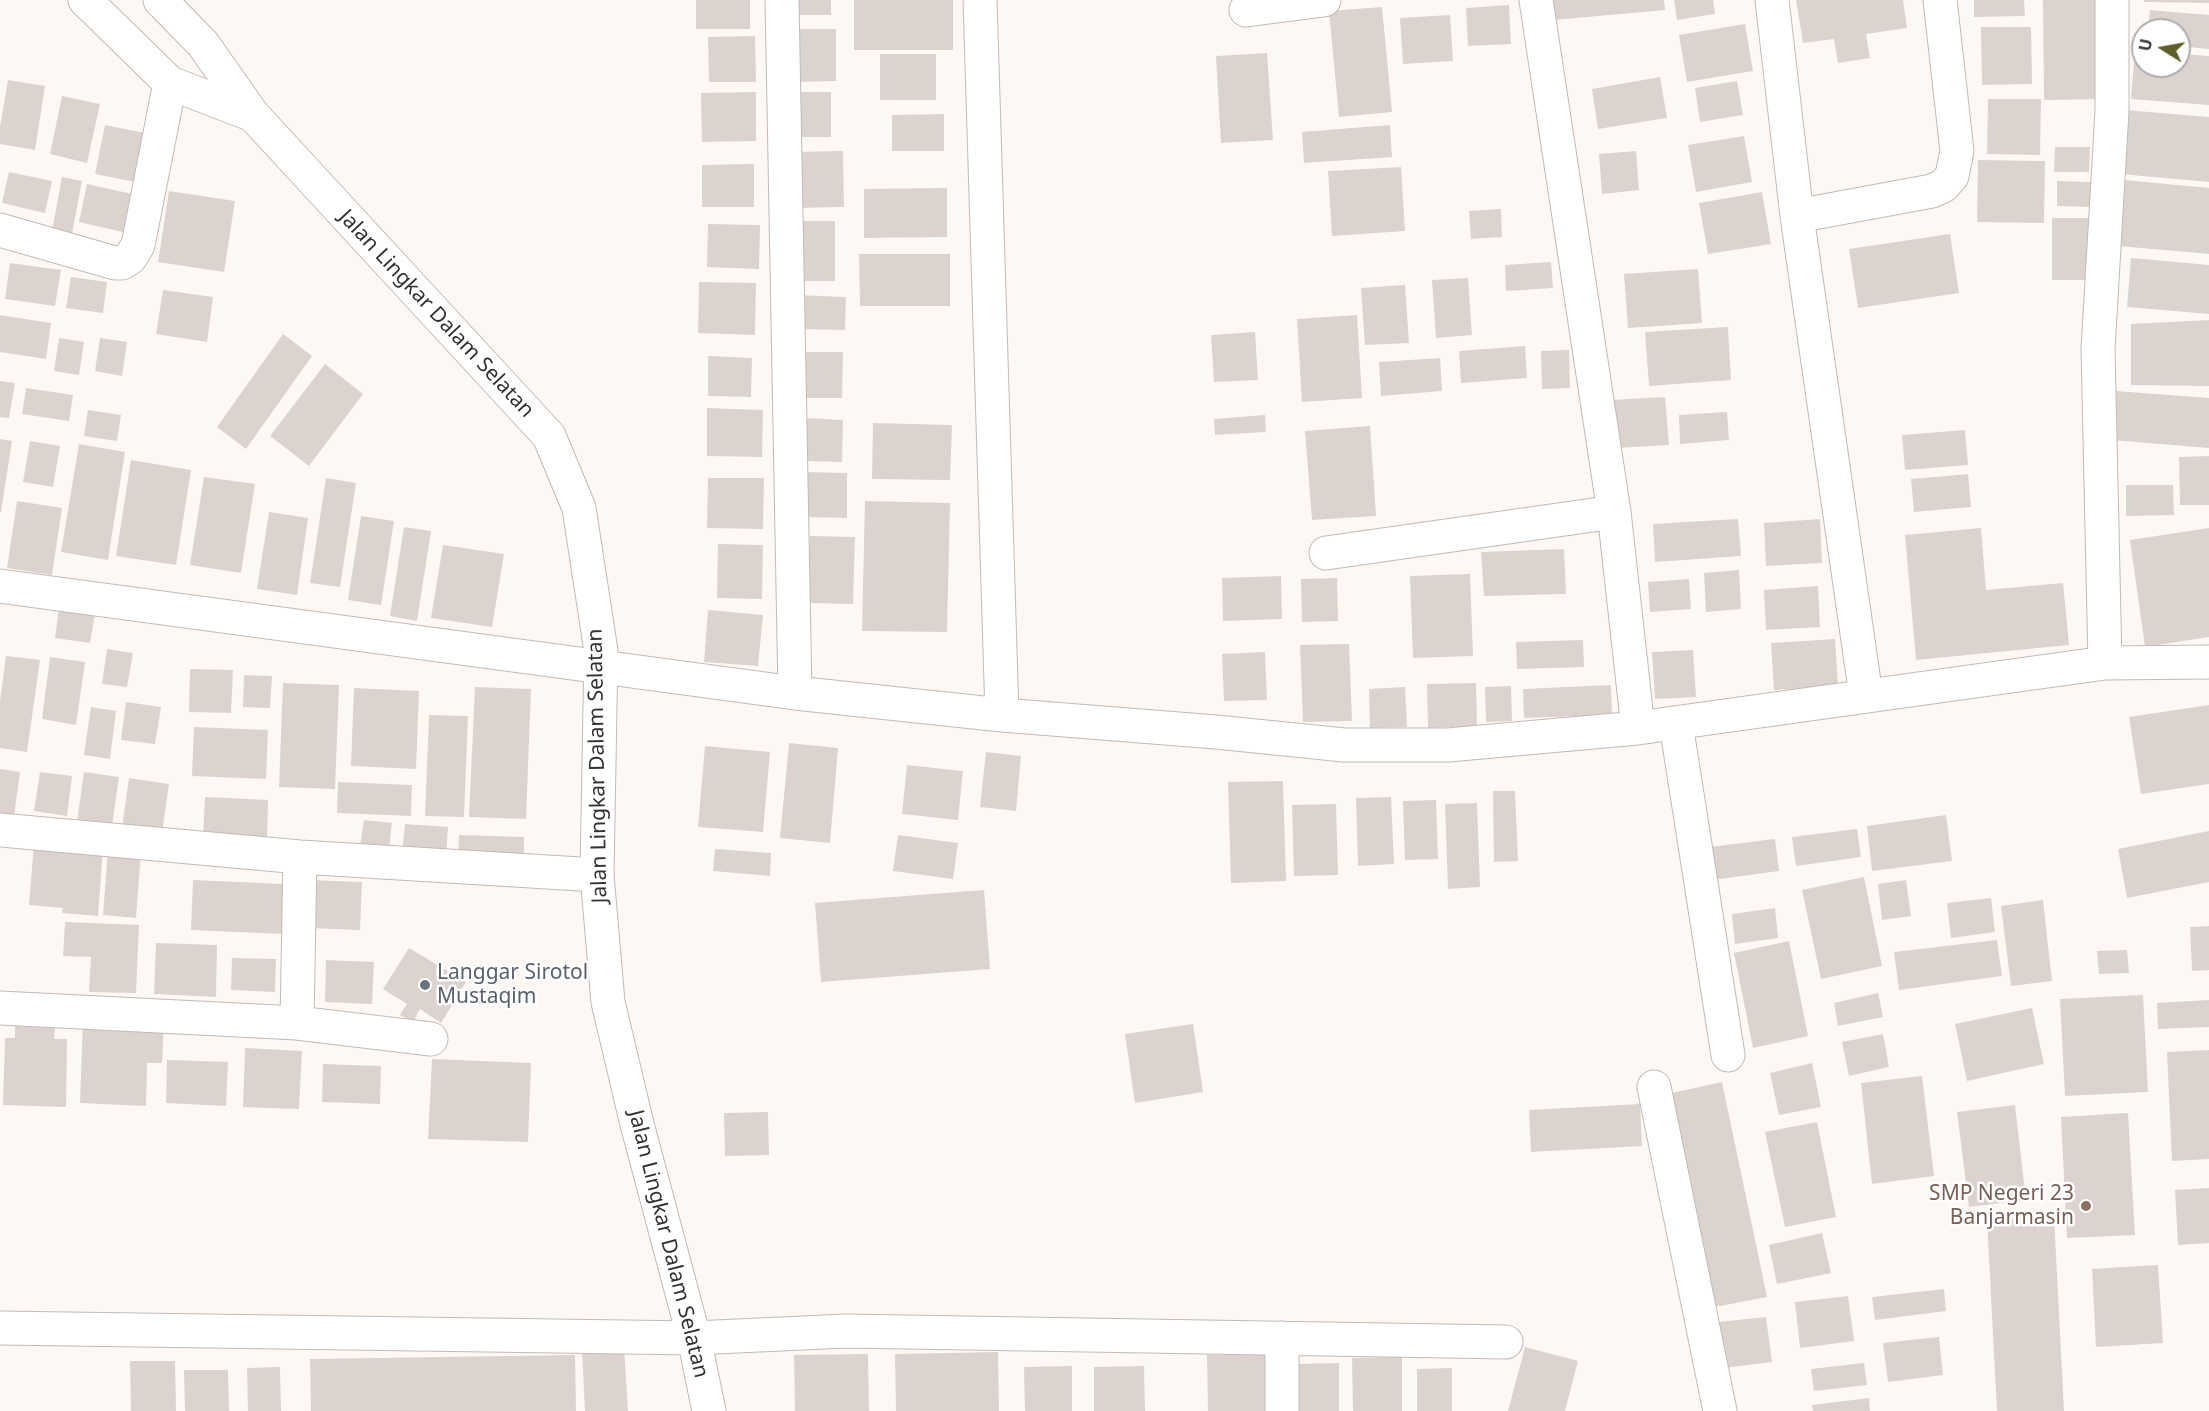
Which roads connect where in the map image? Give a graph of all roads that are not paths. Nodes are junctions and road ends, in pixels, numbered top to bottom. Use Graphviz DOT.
graph roads {
  1 [pos="85,0"];
  2 [pos="160,0"];
  3 [pos="782,0"];
  4 [pos="980,0"];
  5 [pos="1324,0"];
  6 [pos="1536,0"];
  7 [pos="1772,0"];
  8 [pos="1940,0"];
  9 [pos="2112,0"];
  10 [pos="1246,10"];
  11 [pos="170,83"];
  12 [pos="253,115"];
  13 [pos="1797,216"];
  14 [pos="0,230"];
  15 [pos="1614,512"];
  16 [pos="1326,553"];
  17 [pos="0,586"];
  18 [pos="2209,662"];
  19 [pos="2105,663"];
  20 [pos="601,667"];
  21 [pos="795,693"];
  22 [pos="1866,696"];
  23 [pos="1002,715"];
  24 [pos="1676,724"];
  25 [pos="1638,728"];
  26 [pos="0,830"];
  27 [pos="300,857"];
  28 [pos="597,875"];
  29 [pos="0,1008"];
  30 [pos="297,1023"];
  31 [pos="430,1039"];
  32 [pos="1728,1055"];
  33 [pos="1654,1087"];
  34 [pos="0,1328"];
  35 [pos="694,1338"];
  36 [pos="1282,1338"];
  37 [pos="1506,1342"];
  38 [pos="709,1411"];
  39 [pos="1282,1411"];
  40 [pos="1720,1411"];
  1 -- 11 [label="street, Jalan Lingkar Dalam Selatan"];
  2 -- 12 [label="street"];
  3 -- 21 [label="street"];
  4 -- 23 [label="street"];
  5 -- 10 [label="street"];
  6 -- 15 [label="street"];
  7 -- 13 [label="street"];
  8 -- 13 [label="street"];
  9 -- 19 [label="street"];
  11 -- 12 [label="street, Jalan Lingkar Dalam Selatan"];
  11 -- 14 [label="street"];
  12 -- 20 [label="street, Jalan Lingkar Dalam Selatan"];
  13 -- 22 [label="street"];
  15 -- 16 [label="street"];
  15 -- 25 [label="street"];
  17 -- 20 [label="street"];
  18 -- 19 [label="street"];
  19 -- 22 [label="street"];
  20 -- 21 [label="street"];
  20 -- 28 [label="street, Jalan Lingkar Dalam Selatan"];
  21 -- 23 [label="street"];
  22 -- 24 [label="street"];
  23 -- 25 [label="street"];
  24 -- 25 [label="street"];
  24 -- 32 [label="street"];
  26 -- 27 [label="street"];
  27 -- 28 [label="street"];
  27 -- 30 [label="street"];
  28 -- 35 [label="street, Jalan Lingkar Dalam Selatan"];
  29 -- 30 [label="street"];
  30 -- 31 [label="street"];
  33 -- 40 [label="street"];
  34 -- 35 [label="street"];
  35 -- 36 [label="street"];
  35 -- 38 [label="street, Jalan Lingkar Dalam Selatan"];
  36 -- 37 [label="street"];
  36 -- 39 [label="street"];
}
